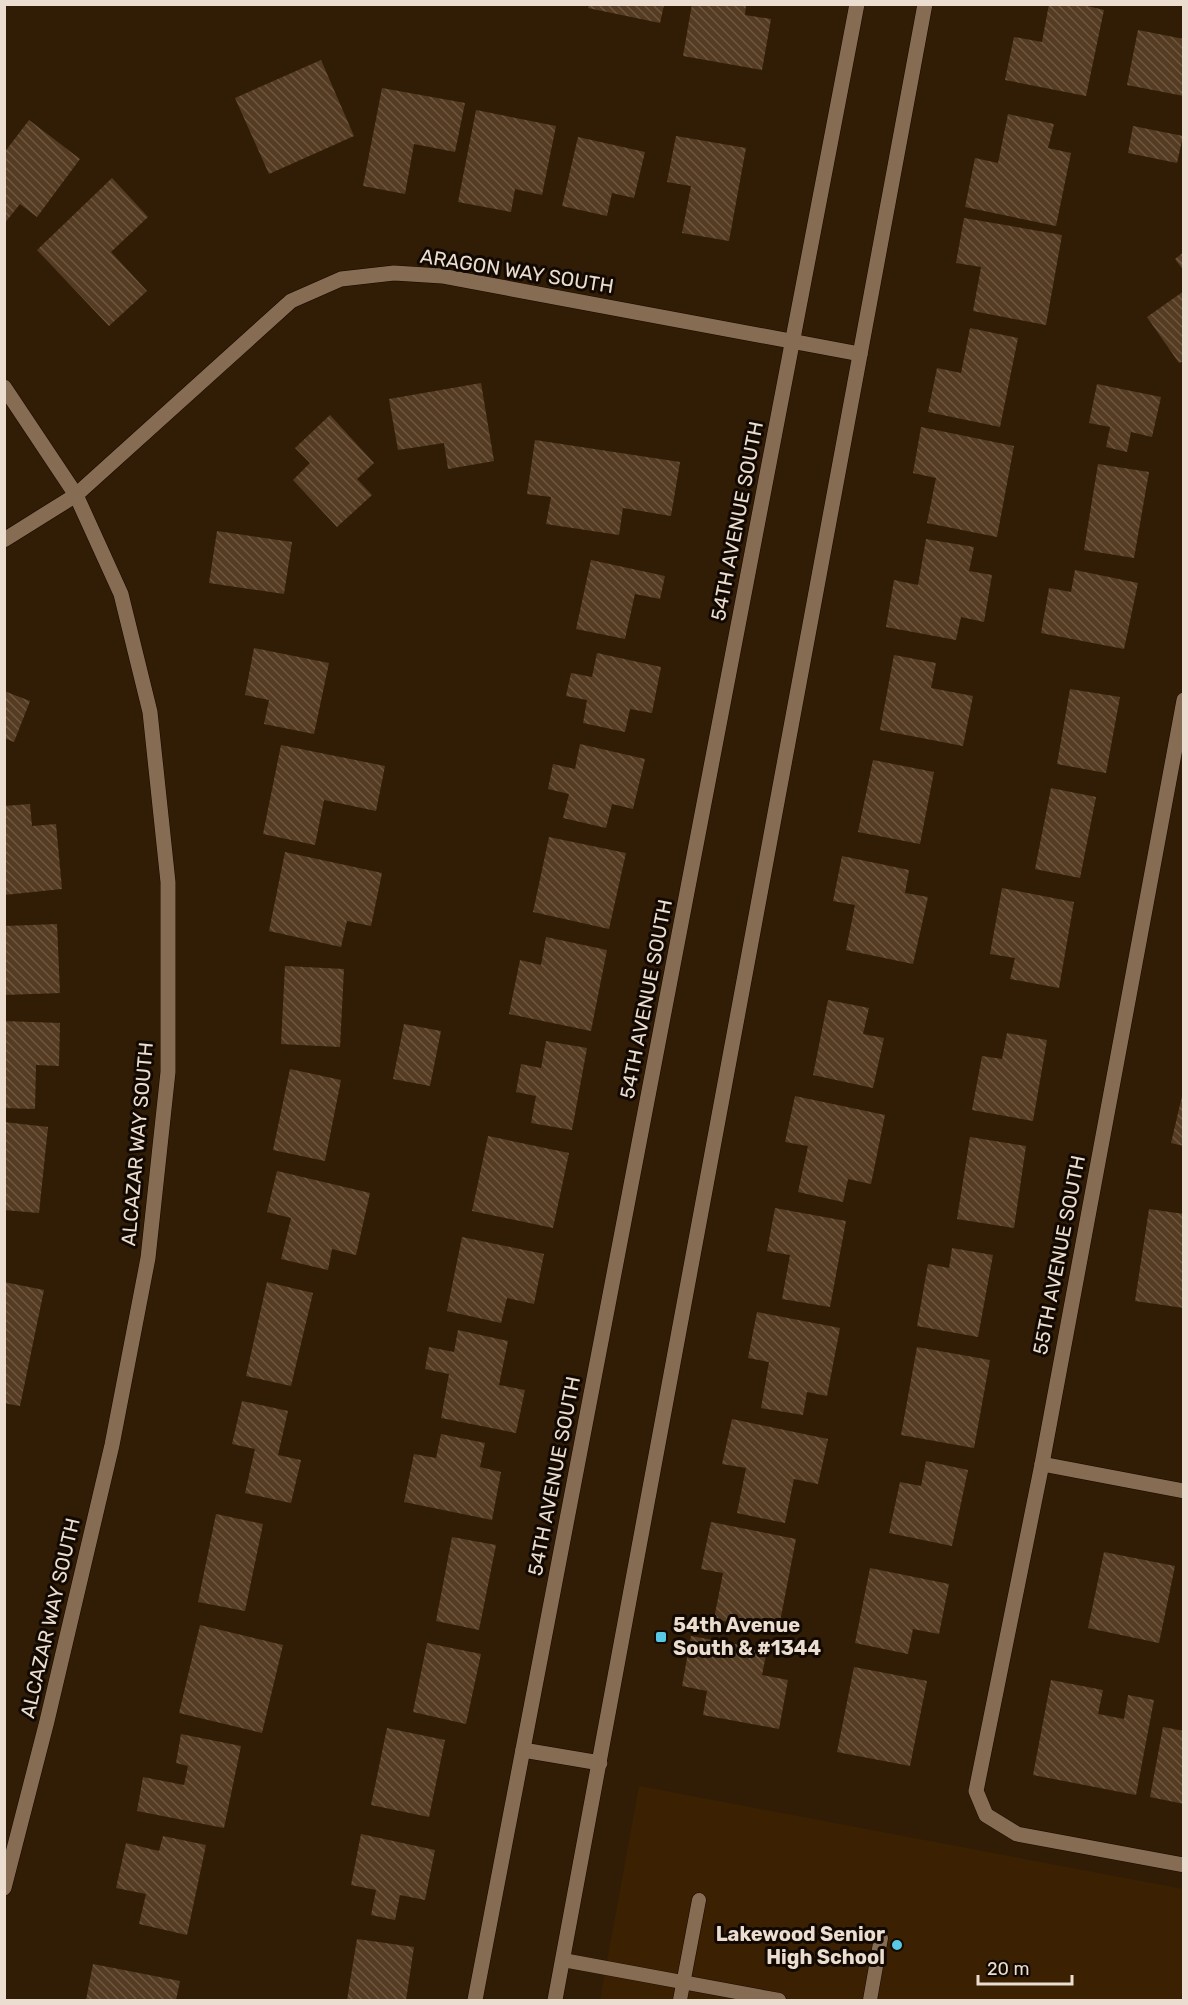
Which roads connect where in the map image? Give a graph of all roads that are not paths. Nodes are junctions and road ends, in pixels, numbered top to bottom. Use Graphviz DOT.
graph roads {
  1 [pos="857,4"];
  2 [pos="925,4"];
  3 [pos="793,341"];
  4 [pos="860,354"];
  5 [pos="4,387"];
  6 [pos="76,495"];
  7 [pos="4,540"];
  8 [pos="1184,700"];
  9 [pos="1042,1464"];
  10 [pos="1184,1491"];
  11 [pos="523,1749"];
  12 [pos="600,1763"];
  13 [pos="1184,1865"];
  14 [pos="4,1888"];
  15 [pos="699,1900"];
  16 [pos="881,1938"];
  17 [pos="563,1960"];
  18 [pos="683,1982"];
  19 [pos="475,2001"];
  20 [pos="555,2001"];
  21 [pos="680,2001"];
  22 [pos="779,2001"];
  23 [pos="870,2001"];
  1 -- 3 [label="street, 54TH AVENUE SOUTH"];
  2 -- 4 [label="street"];
  3 -- 4 [label="street, ARAGON WAY SOUTH"];
  3 -- 6 [label="street, ARAGON WAY SOUTH"];
  3 -- 11 [label="street, 54TH AVENUE SOUTH"];
  4 -- 12 [label="street"];
  5 -- 6 [label="street, ALCAZAR WAY SOUTH"];
  6 -- 7 [label="street, ARAGON WAY SOUTH"];
  6 -- 14 [label="street, ALCAZAR WAY SOUTH"];
  8 -- 9 [label="street, 55TH AVENUE SOUTH"];
  9 -- 10 [label="street"];
  9 -- 13 [label="street, 55TH AVENUE SOUTH"];
  11 -- 12 [label="street"];
  11 -- 19 [label="street, 54TH AVENUE SOUTH"];
  12 -- 17 [label="street"];
  15 -- 18 [label="lane"];
  16 -- 23 [label="lane"];
  17 -- 18 [label="lane"];
  17 -- 20 [label="street"];
  18 -- 21 [label="lane"];
  18 -- 22 [label="lane"];
}
